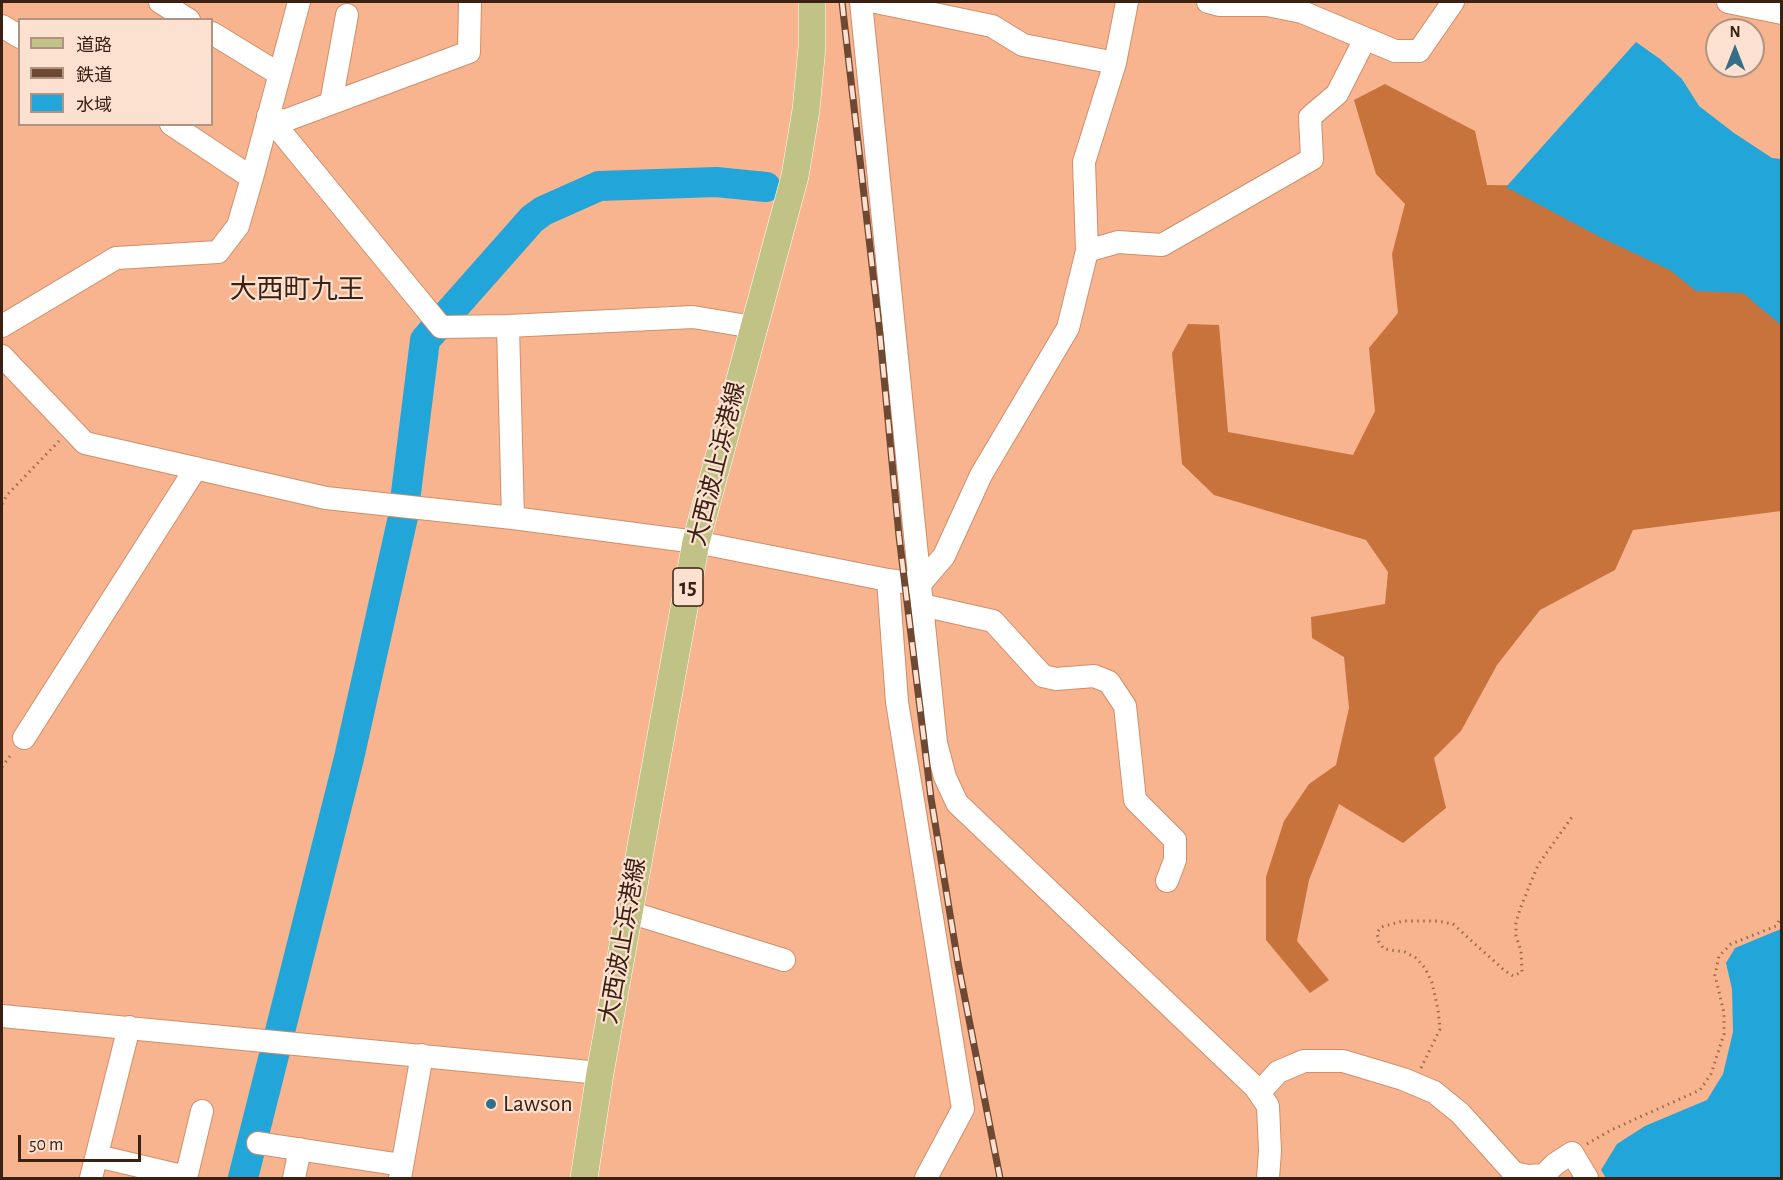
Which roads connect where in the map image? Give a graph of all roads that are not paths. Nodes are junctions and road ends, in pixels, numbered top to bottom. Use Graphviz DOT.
graph roads {
  1 [pos="160,2"];
  2 [pos="299,2"];
  3 [pos="470,2"];
  4 [pos="812,2"];
  5 [pos="861,2"];
  6 [pos="876,2"];
  7 [pos="1127,2"];
  8 [pos="1208,2"];
  9 [pos="1453,2"];
  10 [pos="1728,2"];
  11 [pos="1782,13"];
  12 [pos="347,15"];
  13 [pos="186,18"];
  14 [pos="2,26"];
  15 [pos="213,34"];
  16 [pos="18,36"];
  17 [pos="1365,39"];
  18 [pos="1115,63"];
  19 [pos="279,74"];
  20 [pos="331,103"];
  21 [pos="268,116"];
  22 [pos="174,126"];
  23 [pos="252,178"];
  24 [pos="1087,251"];
  25 [pos="2,326"];
  26 [pos="508,326"];
  27 [pos="753,327"];
  28 [pos="2,356"];
  29 [pos="196,468"];
  30 [pos="513,518"];
  31 [pos="696,542"];
  32 [pos="888,580"];
  33 [pos="921,594"];
  34 [pos="24,738"];
  35 [pos="1167,881"];
  36 [pos="629,912"];
  37 [pos="784,960"];
  38 [pos="2,1016"];
  39 [pos="129,1027"];
  40 [pos="422,1055"];
  41 [pos="600,1073"];
  42 [pos="1259,1093"];
  43 [pos="202,1111"];
  44 [pos="258,1143"];
  45 [pos="300,1149"];
  46 [pos="97,1156"];
  47 [pos="401,1172"];
  48 [pos="186,1178"];
  49 [pos="91,1179"];
  50 [pos="294,1179"];
  51 [pos="584,1179"];
  52 [pos="926,1179"];
  53 [pos="1268,1179"];
  54 [pos="1587,1179"];
  1 -- 13 [label="street"];
  2 -- 19 [label="street"];
  3 -- 20 [label="street"];
  4 -- 27 [label="main road, 大西波止浜港線 / 15"];
  5 -- 33 [label="street"];
  6 -- 18 [label="street"];
  7 -- 18 [label="street"];
  8 -- 17 [label="street"];
  9 -- 17 [label="street"];
  10 -- 11 [label="street"];
  12 -- 20 [label="street"];
  14 -- 16 [label="street"];
  15 -- 19 [label="street"];
  17 -- 24 [label="street"];
  18 -- 24 [label="street"];
  19 -- 21 [label="street"];
  20 -- 21 [label="street"];
  21 -- 23 [label="street"];
  21 -- 26 [label="street"];
  22 -- 23 [label="street"];
  23 -- 25 [label="street"];
  24 -- 33 [label="street"];
  26 -- 27 [label="street"];
  26 -- 30 [label="street"];
  27 -- 31 [label="main road, 大西波止浜港線 / 15"];
  28 -- 29 [label="street"];
  29 -- 30 [label="street"];
  29 -- 34 [label="street"];
  30 -- 31 [label="street"];
  31 -- 32 [label="street"];
  31 -- 36 [label="main road, 大西波止浜港線 / 15"];
  32 -- 33 [label="street"];
  32 -- 52 [label="street"];
  33 -- 35 [label="street"];
  33 -- 42 [label="street"];
  36 -- 37 [label="street"];
  36 -- 41 [label="main road, 大西波止浜港線 / 15"];
  38 -- 39 [label="street"];
  39 -- 40 [label="street"];
  39 -- 46 [label="street"];
  40 -- 41 [label="street"];
  40 -- 47 [label="street"];
  41 -- 51 [label="main road, 大西波止浜港線 / 15"];
  42 -- 53 [label="street"];
  42 -- 54 [label="street"];
  43 -- 48 [label="street"];
  44 -- 45 [label="street"];
  45 -- 47 [label="street"];
  45 -- 50 [label="street"];
  46 -- 48 [label="street"];
  46 -- 49 [label="street"];
}
